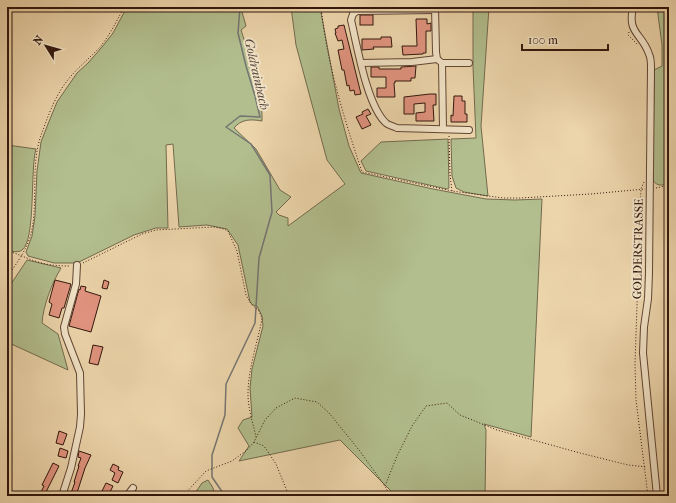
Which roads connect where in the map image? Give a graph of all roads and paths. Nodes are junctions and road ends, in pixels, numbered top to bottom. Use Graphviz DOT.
graph roads {
  1 [pos="124,7"];
  2 [pos="321,7"];
  3 [pos="633,7"];
  4 [pos="435,8"];
  5 [pos="631,24"];
  6 [pos="637,45"];
  7 [pos="440,61"];
  8 [pos="361,63"];
  9 [pos="469,63"];
  10 [pos="446,130"];
  11 [pos="469,130"];
  12 [pos="645,180"];
  13 [pos="669,185"];
  14 [pos="641,189"];
  15 [pos="650,189"];
  16 [pos="452,191"];
  17 [pos="7,251"];
  18 [pos="22,255"];
  19 [pos="77,265"];
  20 [pos="7,278"];
  21 [pos="256,437"];
  22 [pos="254,442"];
  23 [pos="654,466"];
  24 [pos="644,467"];
  25 [pos="385,486"];
  26 [pos="133,488"];
  27 [pos="62,496"];
  28 [pos="127,496"];
  29 [pos="183,496"];
  30 [pos="289,496"];
  31 [pos="390,496"];
  32 [pos="648,496"];
  33 [pos="657,496"];
  1 -- 18 [label="path"];
  2 -- 16 [label="path"];
  3 -- 5 [label="street"];
  4 -- 7 [label="street"];
  4 -- 8 [label="street"];
  5 -- 6 [label="path"];
  5 -- 15 [label="street, GOLDERSTRASSE"];
  7 -- 8 [label="street"];
  7 -- 9 [label="street"];
  7 -- 10 [label="street"];
  8 -- 10 [label="street"];
  10 -- 11 [label="street"];
  10 -- 16 [label="path"];
  12 -- 14 [label="path"];
  13 -- 15 [label="path"];
  14 -- 16 [label="path"];
  14 -- 24 [label="path"];
  15 -- 23 [label="street, GOLDERSTRASSE"];
  17 -- 18 [label="path"];
  18 -- 19 [label="path"];
  18 -- 20 [label="path"];
  19 -- 21 [label="path"];
  19 -- 27 [label="street"];
  21 -- 22 [label="path"];
  21 -- 25 [label="path"];
  22 -- 29 [label="path"];
  22 -- 30 [label="path"];
  23 -- 24 [label="path"];
  23 -- 33 [label="street, GOLDERSTRASSE"];
  24 -- 25 [label="path"];
  24 -- 32 [label="path"];
  25 -- 31 [label="path"];
  26 -- 28 [label="street"];
}
